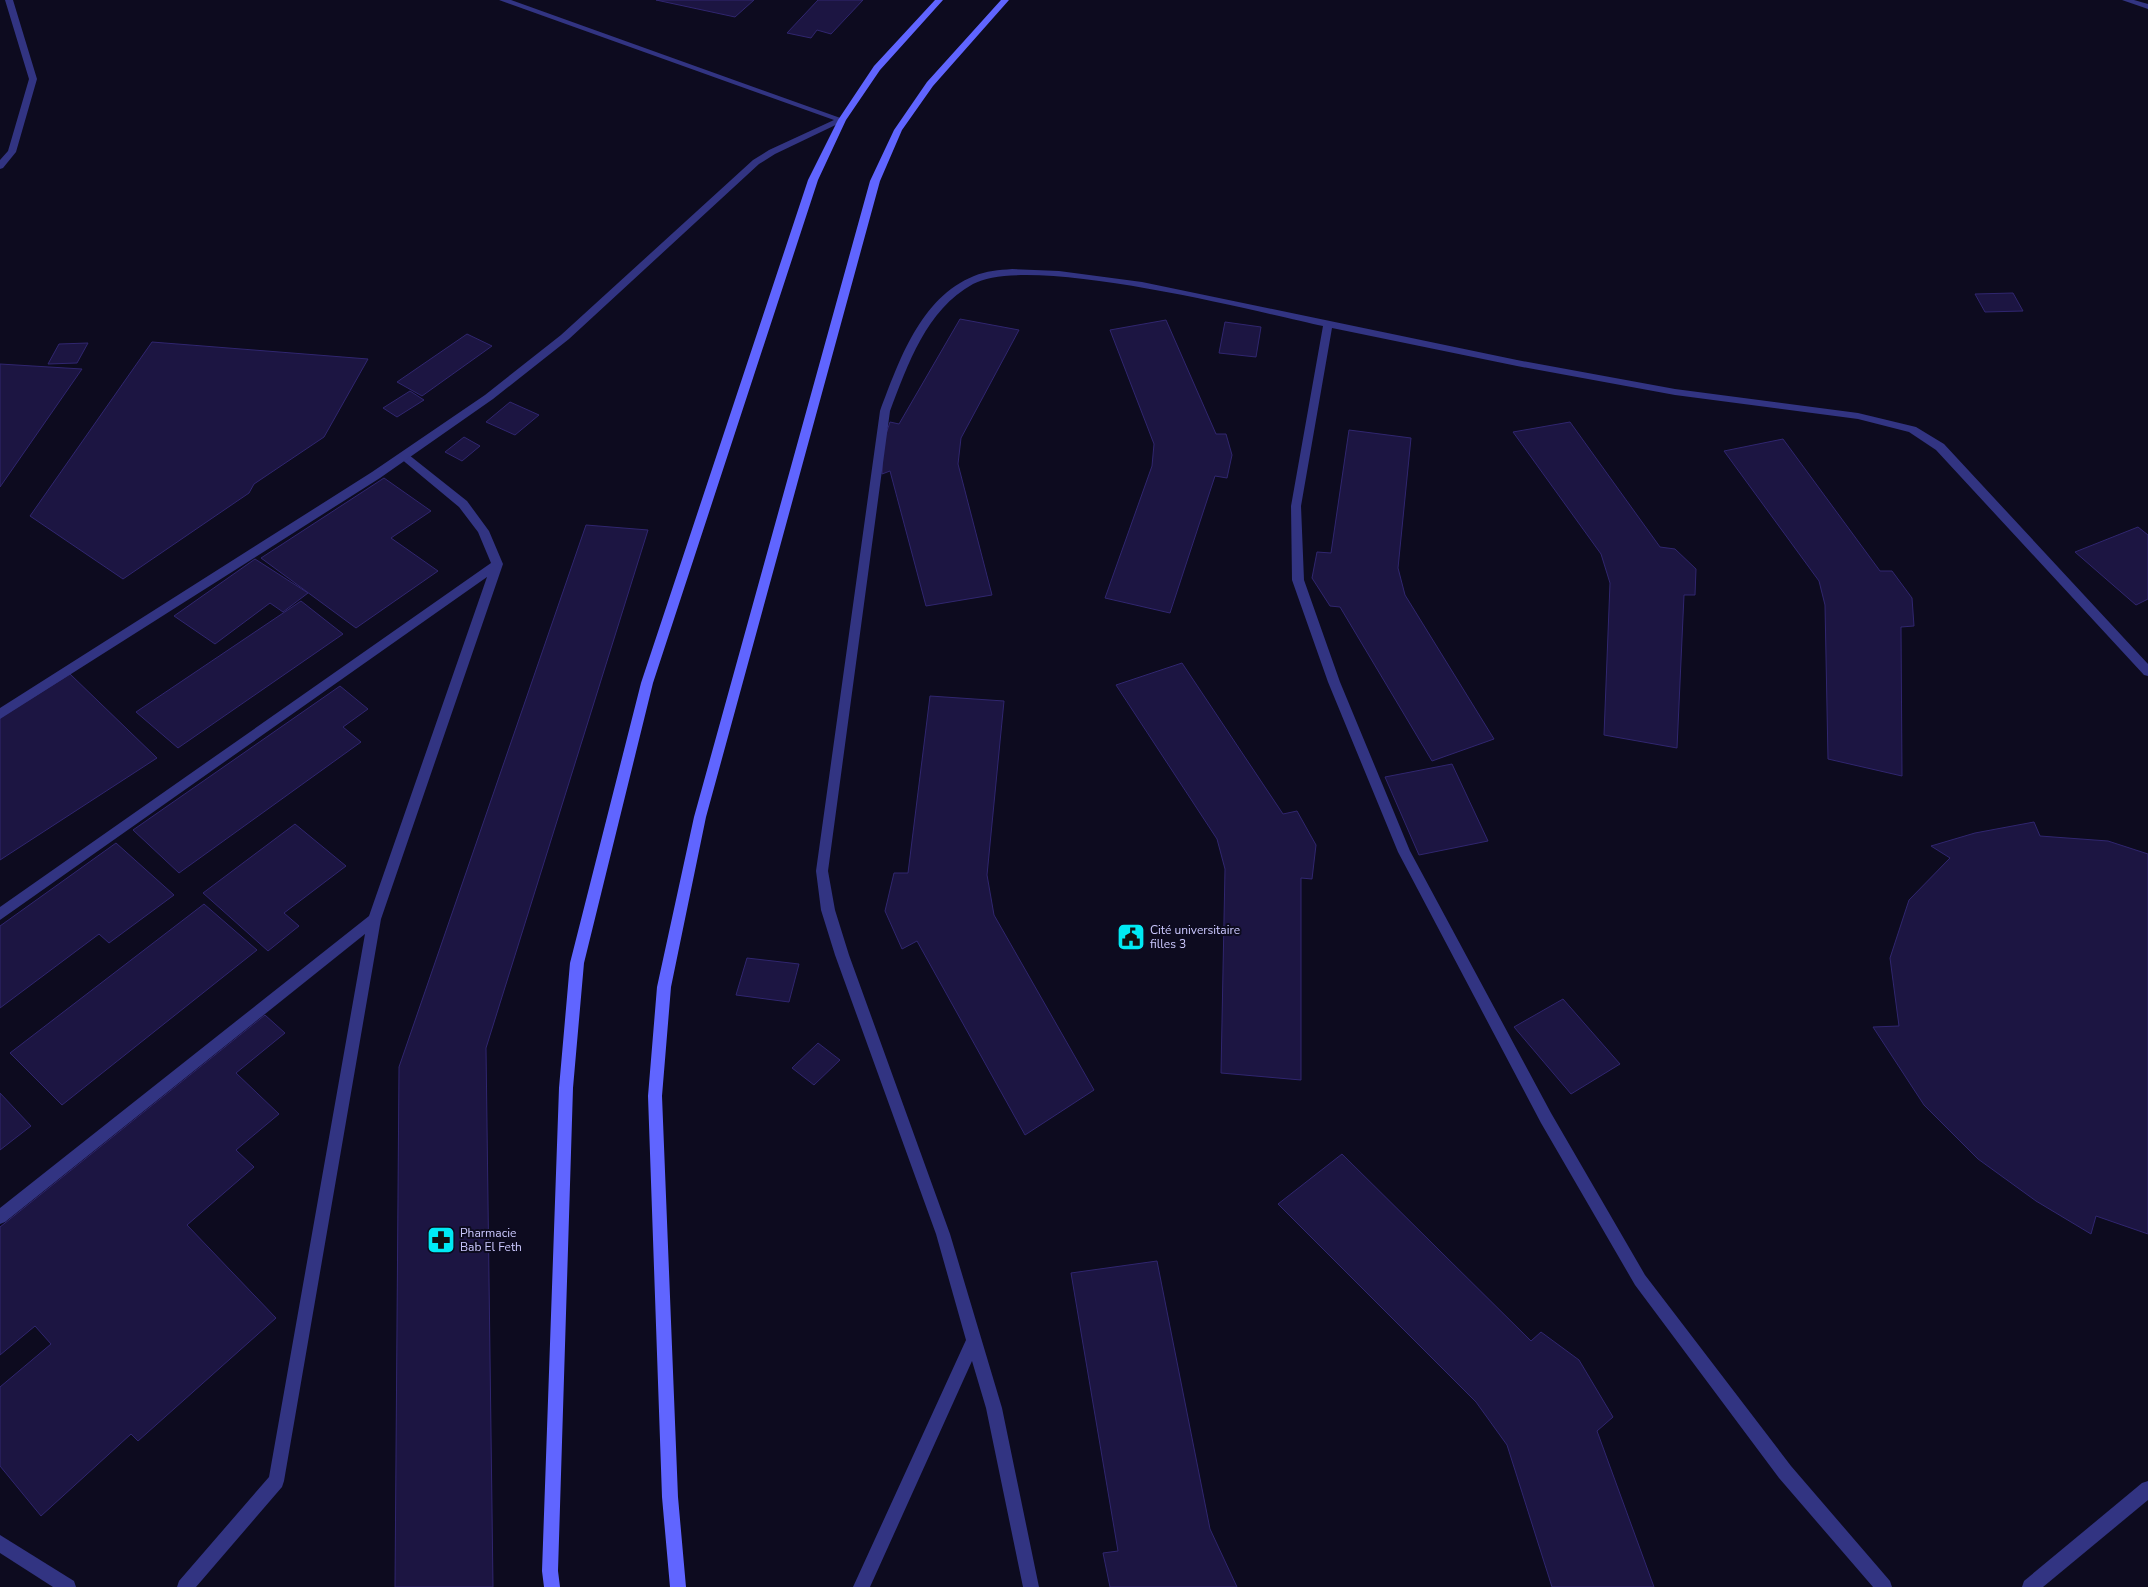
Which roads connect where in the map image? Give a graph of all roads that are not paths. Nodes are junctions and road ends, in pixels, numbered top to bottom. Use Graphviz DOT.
graph roads {
  1 [pos="9,0"];
  2 [pos="503,0"];
  3 [pos="939,0"];
  4 [pos="1005,0"];
  5 [pos="2126,0"];
  6 [pos="2148,7"];
  7 [pos="842,120"];
  8 [pos="0,166"];
  9 [pos="1328,324"];
  10 [pos="404,455"];
  11 [pos="498,564"];
  12 [pos="2148,672"];
  13 [pos="0,714"];
  14 [pos="0,914"];
  15 [pos="374,918"];
  16 [pos="0,1217"];
  17 [pos="974,1340"];
  18 [pos="2148,1489"];
  19 [pos="0,1543"];
  20 [pos="68,1587"];
  21 [pos="185,1587"];
  22 [pos="552,1587"];
  23 [pos="678,1587"];
  24 [pos="861,1587"];
  25 [pos="1031,1587"];
  26 [pos="1884,1587"];
  27 [pos="2030,1587"];
  1 -- 8 [label="street"];
  2 -- 7 [label="street"];
  3 -- 7 [label="main road"];
  4 -- 23 [label="main road"];
  5 -- 6 [label="street"];
  7 -- 10 [label="street"];
  7 -- 22 [label="main road"];
  9 -- 12 [label="street"];
  9 -- 17 [label="street"];
  9 -- 26 [label="street"];
  10 -- 11 [label="street"];
  10 -- 13 [label="street"];
  11 -- 14 [label="street"];
  11 -- 15 [label="street"];
  15 -- 16 [label="street"];
  15 -- 21 [label="street"];
  17 -- 24 [label="street"];
  17 -- 25 [label="street"];
  18 -- 27 [label="street"];
  19 -- 20 [label="street"];
}
